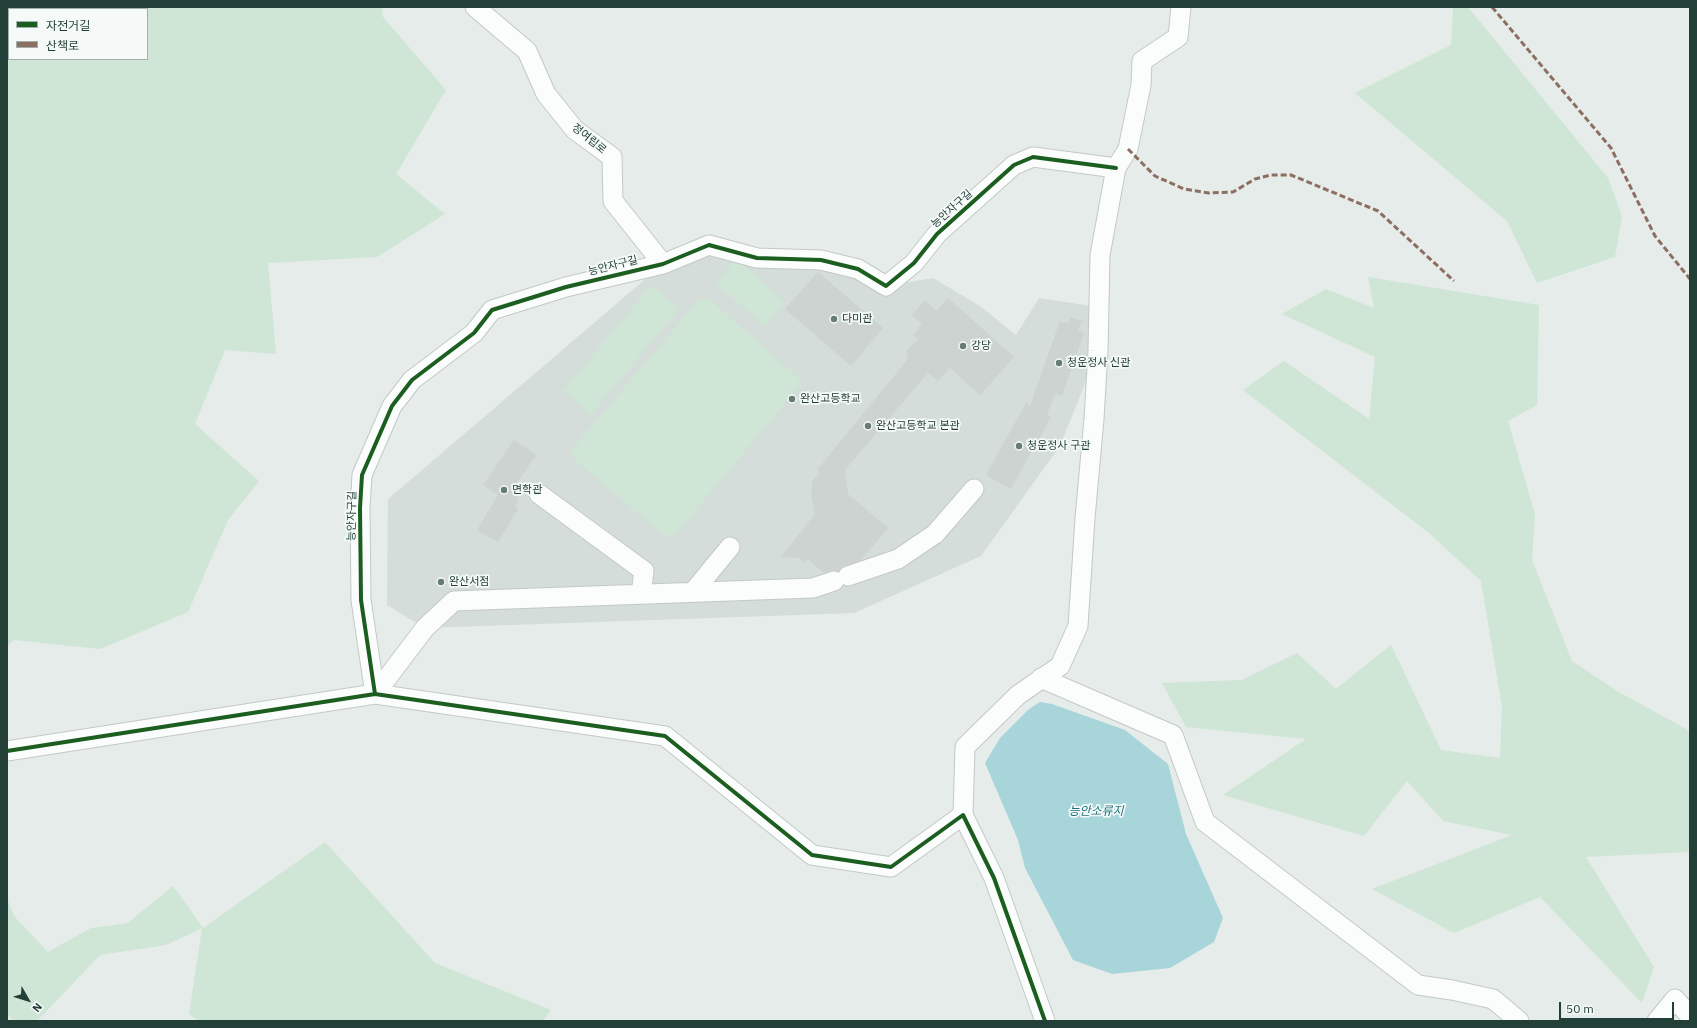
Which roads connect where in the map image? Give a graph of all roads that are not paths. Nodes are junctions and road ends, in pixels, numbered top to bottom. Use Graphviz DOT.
graph roads {
  1 [pos="475,7"];
  2 [pos="1181,7"];
  3 [pos="1116,168"];
  4 [pos="663,264"];
  5 [pos="974,489"];
  6 [pos="539,494"];
  7 [pos="730,547"];
  8 [pos="693,592"];
  9 [pos="641,594"];
  10 [pos="1042,678"];
  11 [pos="375,694"];
  12 [pos="7,751"];
  13 [pos="963,815"];
  14 [pos="1690,1016"];
  15 [pos="1045,1021"];
  16 [pos="1519,1021"];
  17 [pos="1657,1021"];
  1 -- 4 [label="street, 정여립로"];
  2 -- 3 [label="street"];
  3 -- 4 [label="street, 능안자구길"];
  3 -- 10 [label="street"];
  4 -- 11 [label="street, 능안자구길"];
  5 -- 8 [label="street"];
  6 -- 9 [label="street"];
  7 -- 8 [label="street"];
  8 -- 9 [label="street"];
  9 -- 11 [label="street"];
  10 -- 13 [label="street"];
  10 -- 16 [label="street"];
  11 -- 12 [label="street"];
  11 -- 13 [label="street"];
  13 -- 15 [label="street"];
  14 -- 17 [label="street"];
}
